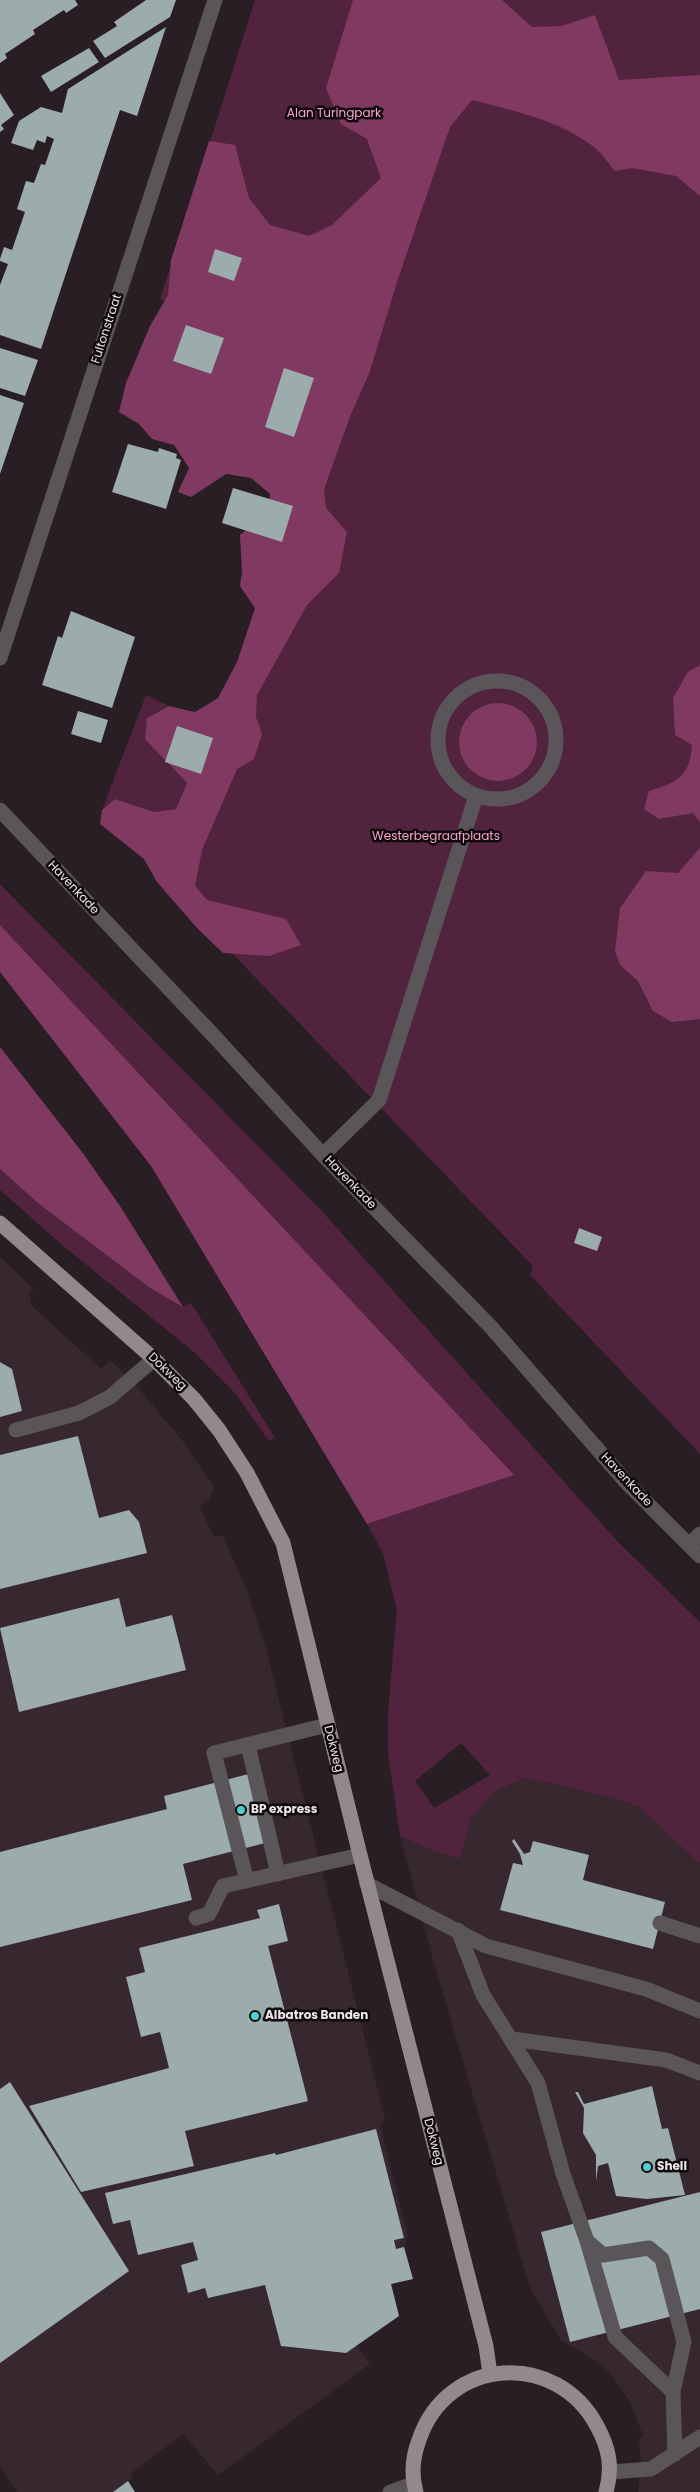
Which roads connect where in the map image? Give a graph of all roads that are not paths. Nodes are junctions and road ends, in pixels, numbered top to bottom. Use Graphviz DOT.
graph roads {
  1 [pos="215,0"];
  2 [pos="0,658"];
  3 [pos="476,796"];
  4 [pos="0,810"];
  5 [pos="323,1155"];
  6 [pos="0,1223"];
  7 [pos="154,1359"];
  8 [pos="16,1430"];
  9 [pos="700,1534"];
  10 [pos="689,1545"];
  11 [pos="700,1556"];
  12 [pos="327,1725"];
  13 [pos="248,1745"];
  14 [pos="360,1855"];
  15 [pos="278,1874"];
  16 [pos="247,1881"];
  17 [pos="367,1884"];
  18 [pos="196,1918"];
  19 [pos="660,1923"];
  20 [pos="458,1930"];
  21 [pos="700,1936"];
  22 [pos="700,2011"];
  23 [pos="512,2040"];
  24 [pos="700,2073"];
  25 [pos="587,2241"];
  26 [pos="490,2374"];
  27 [pos="673,2392"];
  28 [pos="700,2437"];
  29 [pos="675,2454"];
  30 [pos="610,2472"];
  31 [pos="415,2488"];
  32 [pos="390,2492"];
  33 [pos="606,2492"];
  1 -- 2 [label="street, Fultonstraat"];
  3 -- 3 [label="street"];
  3 -- 5 [label="street"];
  4 -- 5 [label="street, Havenkade"];
  5 -- 10 [label="street, Havenkade"];
  6 -- 7 [label="main road, Dokweg"];
  7 -- 8 [label="street"];
  7 -- 12 [label="main road, Dokweg"];
  9 -- 10 [label="street"];
  10 -- 11 [label="street, Havenkade"];
  12 -- 13 [label="street"];
  12 -- 14 [label="main road, Dokweg"];
  13 -- 15 [label="street"];
  13 -- 16 [label="street"];
  14 -- 15 [label="street"];
  14 -- 17 [label="main road, Dokweg"];
  15 -- 16 [label="street"];
  16 -- 18 [label="street"];
  17 -- 20 [label="street"];
  17 -- 26 [label="main road, Dokweg"];
  19 -- 21 [label="street"];
  20 -- 22 [label="street"];
  20 -- 23 [label="street"];
  23 -- 24 [label="street"];
  23 -- 25 [label="street"];
  25 -- 27 [label="street"];
  25 -- 27 [label="street"];
  26 -- 30 [label="main road"];
  26 -- 31 [label="main road"];
  27 -- 29 [label="street"];
  28 -- 29 [label="street"];
  29 -- 30 [label="street"];
  30 -- 33 [label="main road"];
  31 -- 32 [label="street"];
}
